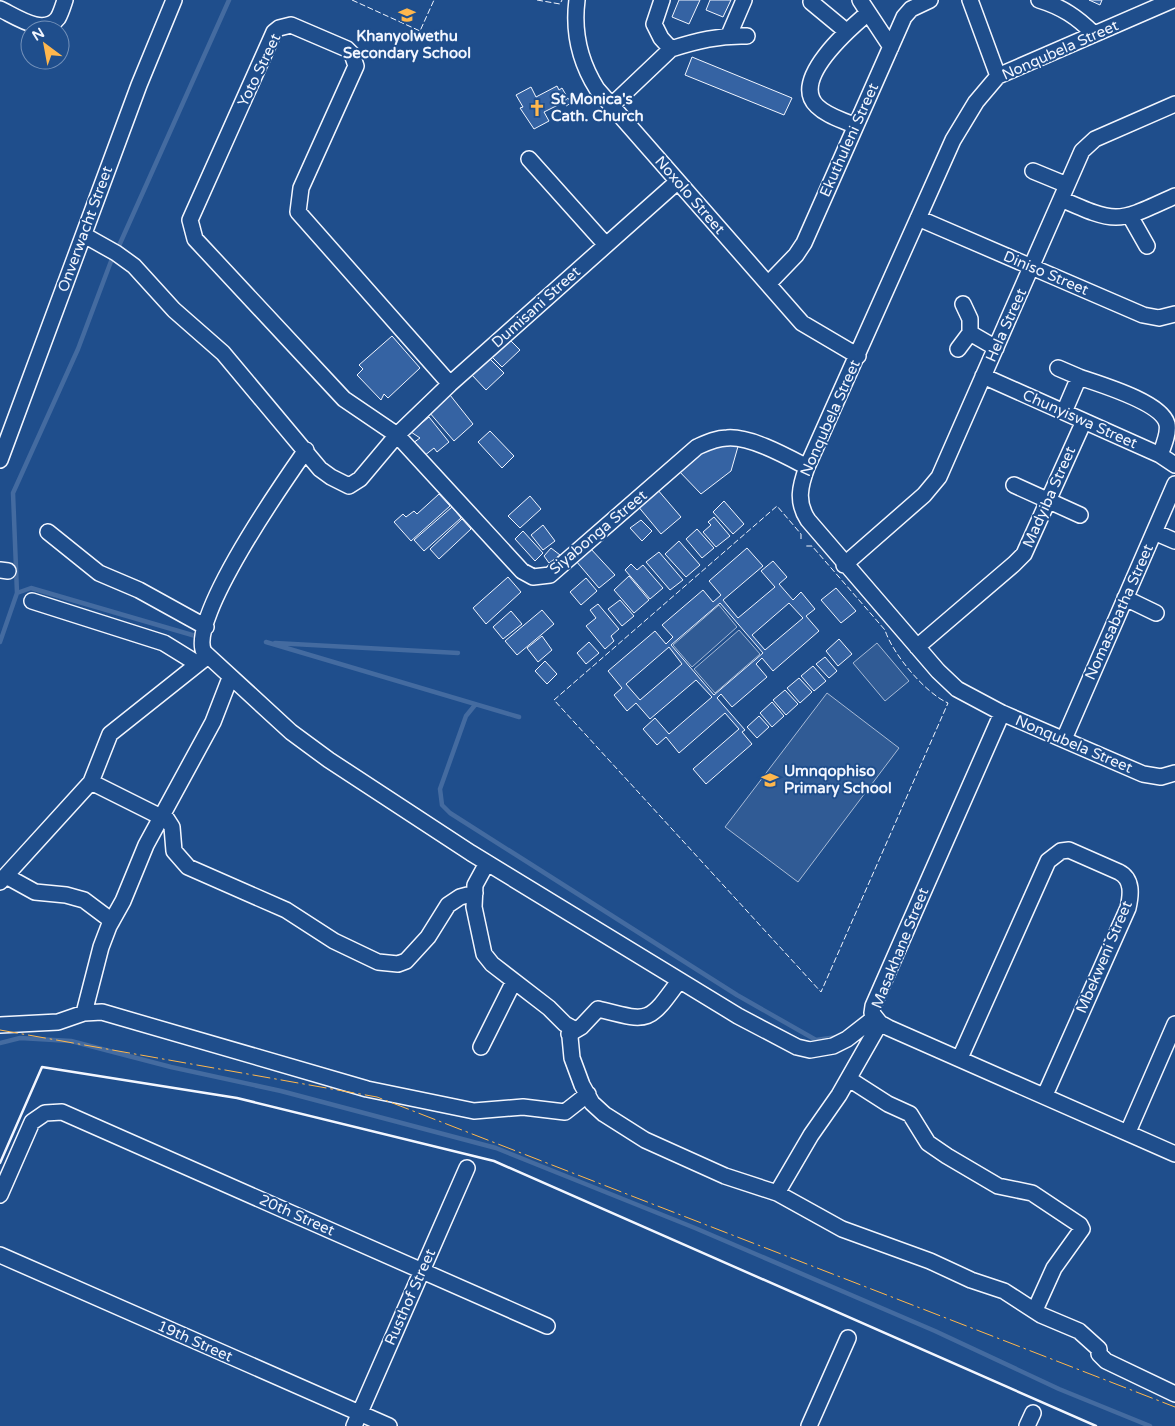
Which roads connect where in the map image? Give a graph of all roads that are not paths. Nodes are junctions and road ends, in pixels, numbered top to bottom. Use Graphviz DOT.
graph roads {
  1 [pos="66,0"];
  2 [pos="174,0"];
  3 [pos="578,0"];
  4 [pos="662,0"];
  5 [pos="744,0"];
  6 [pos="860,0"];
  7 [pos="930,0"];
  8 [pos="970,0"];
  9 [pos="1038,0"];
  10 [pos="1173,0"];
  11 [pos="810,1"];
  12 [pos="0,9"];
  13 [pos="868,13"];
  14 [pos="846,31"];
  15 [pos="1094,34"];
  16 [pos="729,35"];
  17 [pos="747,36"];
  18 [pos="891,47"];
  19 [pos="671,49"];
  20 [pos="998,76"];
  21 [pos="1175,104"];
  22 [pos="612,106"];
  23 [pos="855,126"];
  24 [pos="529,159"];
  25 [pos="1033,171"];
  26 [pos="677,182"];
  27 [pos="1064,192"];
  28 [pos="1175,196"];
  29 [pos="1130,216"];
  30 [pos="918,218"];
  31 [pos="84,234"];
  32 [pos="606,245"];
  33 [pos="1147,246"];
  34 [pos="1031,267"];
  35 [pos="769,284"];
  36 [pos="963,304"];
  37 [pos="1175,314"];
  38 [pos="970,333"];
  39 [pos="996,348"];
  40 [pos="958,350"];
  41 [pos="858,356"];
  42 [pos="1058,368"];
  43 [pos="983,376"];
  44 [pos="1079,377"];
  45 [pos="450,384"];
  46 [pos="1064,412"];
  47 [pos="1170,419"];
  48 [pos="1084,421"];
  49 [pos="397,434"];
  50 [pos="306,450"];
  51 [pos="1160,455"];
  52 [pos="0,460"];
  53 [pos="1175,465"];
  54 [pos="807,467"];
  55 [pos="1175,484"];
  56 [pos="1014,485"];
  57 [pos="1049,501"];
  58 [pos="1080,515"];
  59 [pos="48,532"];
  60 [pos="1154,532"];
  61 [pos="1175,541"];
  62 [pos="844,564"];
  63 [pos="1125,598"];
  64 [pos="32,601"];
  65 [pos="1156,613"];
  66 [pos="206,627"];
  67 [pos="917,647"];
  68 [pos="203,660"];
  69 [pos="230,678"];
  70 [pos="1002,713"];
  71 [pos="1064,739"];
  72 [pos="1175,773"];
  73 [pos="91,782"];
  74 [pos="162,815"];
  75 [pos="487,863"];
  76 [pos="3,879"];
  77 [pos="475,893"];
  78 [pos="112,921"];
  79 [pos="514,980"];
  80 [pos="679,981"];
  81 [pos="84,1013"];
  82 [pos="877,1021"];
  83 [pos="1175,1024"];
  84 [pos="0,1025"];
  85 [pos="570,1033"];
  86 [pos="481,1047"];
  87 [pos="960,1058"];
  88 [pos="849,1079"];
  89 [pos="588,1094"];
  90 [pos="1045,1095"];
  91 [pos="1128,1132"];
  92 [pos="1175,1154"];
  93 [pos="467,1168"];
  94 [pos="777,1193"];
  95 [pos="0,1195"];
  96 [pos="0,1255"];
  97 [pos="422,1270"];
  98 [pos="1035,1310"];
  99 [pos="547,1326"];
  100 [pos="848,1338"];
  101 [pos="1175,1394"];
  102 [pos="356,1419"];
  103 [pos="389,1426"];
  104 [pos="809,1426"];
  1 -- 12 [label="street"];
  2 -- 31 [label="street, Onverwacht Street"];
  3 -- 22 [label="street, Noxolo Street"];
  4 -- 19 [label="street"];
  5 -- 16 [label="street"];
  6 -- 13 [label="street"];
  7 -- 18 [label="street, Ekuthuleni Street"];
  8 -- 20 [label="street"];
  9 -- 15 [label="street"];
  10 -- 15 [label="street, Nonqubela Street"];
  11 -- 14 [label="street"];
  13 -- 14 [label="street"];
  13 -- 18 [label="street"];
  14 -- 23 [label="street"];
  15 -- 20 [label="street, Nonqubela Street"];
  16 -- 17 [label="street"];
  16 -- 19 [label="street"];
  18 -- 23 [label="street, Ekuthuleni Street"];
  19 -- 22 [label="street"];
  20 -- 30 [label="street, Nonqubela Street"];
  21 -- 27 [label="street, Hela Street"];
  22 -- 26 [label="street, Noxolo Street"];
  23 -- 35 [label="street, Ekuthuleni Street"];
  24 -- 32 [label="street"];
  25 -- 27 [label="street"];
  26 -- 32 [label="street, Dumisani Street"];
  26 -- 35 [label="street, Noxolo Street"];
  27 -- 29 [label="street"];
  27 -- 34 [label="street, Hela Street"];
  28 -- 29 [label="street"];
  29 -- 33 [label="street"];
  30 -- 34 [label="street, Diniso Street"];
  30 -- 41 [label="street, Nonqubela Street"];
  31 -- 50 [label="street"];
  31 -- 52 [label="street, Onverwacht Street"];
  32 -- 45 [label="street, Dumisani Street"];
  34 -- 37 [label="street, Diniso Street"];
  34 -- 39 [label="street, Hela Street"];
  35 -- 41 [label="street, Noxolo Street"];
  36 -- 38 [label="street"];
  38 -- 39 [label="street"];
  38 -- 40 [label="street"];
  39 -- 43 [label="street, Hela Street"];
  41 -- 54 [label="street, Nonqubela Street"];
  42 -- 44 [label="street"];
  43 -- 46 [label="street, Chunyiswa Street"];
  43 -- 62 [label="street, Hela Street"];
  44 -- 46 [label="street"];
  44 -- 47 [label="street"];
  45 -- 49 [label="street, Dumisani Street"];
  45 -- 49 [label="street, Yoto Street"];
  46 -- 48 [label="street, Chunyiswa Street"];
  47 -- 51 [label="street"];
  48 -- 51 [label="street, Chunyiswa Street"];
  48 -- 57 [label="street, Madyiba Street"];
  49 -- 50 [label="street, Dumisani Street"];
  49 -- 54 [label="street, Siyabonga Street"];
  50 -- 66 [label="street"];
  51 -- 53 [label="street, Chunyiswa Street"];
  54 -- 62 [label="street, Nonqubela Street"];
  55 -- 60 [label="street, Nomasabatha Street"];
  56 -- 57 [label="street"];
  57 -- 58 [label="street"];
  57 -- 67 [label="street, Madyiba Street"];
  59 -- 66 [label="street"];
  60 -- 61 [label="street"];
  60 -- 63 [label="street, Nomasabatha Street"];
  62 -- 67 [label="street, Nonqubela Street"];
  63 -- 65 [label="street"];
  63 -- 71 [label="street, Nomasabatha Street"];
  64 -- 68 [label="street"];
  66 -- 68 [label="street"];
  67 -- 70 [label="street, Nonqubela Street"];
  68 -- 69 [label="street"];
  68 -- 73 [label="street"];
  69 -- 74 [label="street"];
  69 -- 75 [label="street"];
  70 -- 71 [label="street, Nonqubela Street"];
  70 -- 82 [label="street, Masakhane Street"];
  71 -- 72 [label="street, Nonqubela Street"];
  73 -- 74 [label="street"];
  73 -- 76 [label="street"];
  74 -- 77 [label="street"];
  74 -- 78 [label="street"];
  75 -- 77 [label="street"];
  75 -- 80 [label="street"];
  76 -- 78 [label="street"];
  77 -- 79 [label="street"];
  78 -- 81 [label="street"];
  79 -- 85 [label="street"];
  79 -- 86 [label="street"];
  80 -- 82 [label="street"];
  80 -- 85 [label="street"];
  81 -- 84 [label="street"];
  81 -- 89 [label="street"];
  82 -- 87 [label="street, Masakhane Street"];
  82 -- 88 [label="street"];
  83 -- 91 [label="street"];
  85 -- 89 [label="street"];
  87 -- 90 [label="street, Masakhane Street"];
  87 -- 90 [label="street, Mbekweni Street"];
  88 -- 94 [label="street"];
  88 -- 98 [label="street"];
  89 -- 94 [label="street"];
  90 -- 91 [label="street, Masakhane Street"];
  91 -- 92 [label="street, Masakhane Street"];
  93 -- 97 [label="street, Rusthof Street"];
  94 -- 98 [label="street"];
  95 -- 97 [label="street, 20th Street"];
  96 -- 102 [label="street, 19th Street"];
  97 -- 99 [label="street, 20th Street"];
  97 -- 102 [label="street, Rusthof Street"];
  98 -- 101 [label="street"];
  100 -- 104 [label="street"];
  102 -- 103 [label="street, 19th Street"];
}
